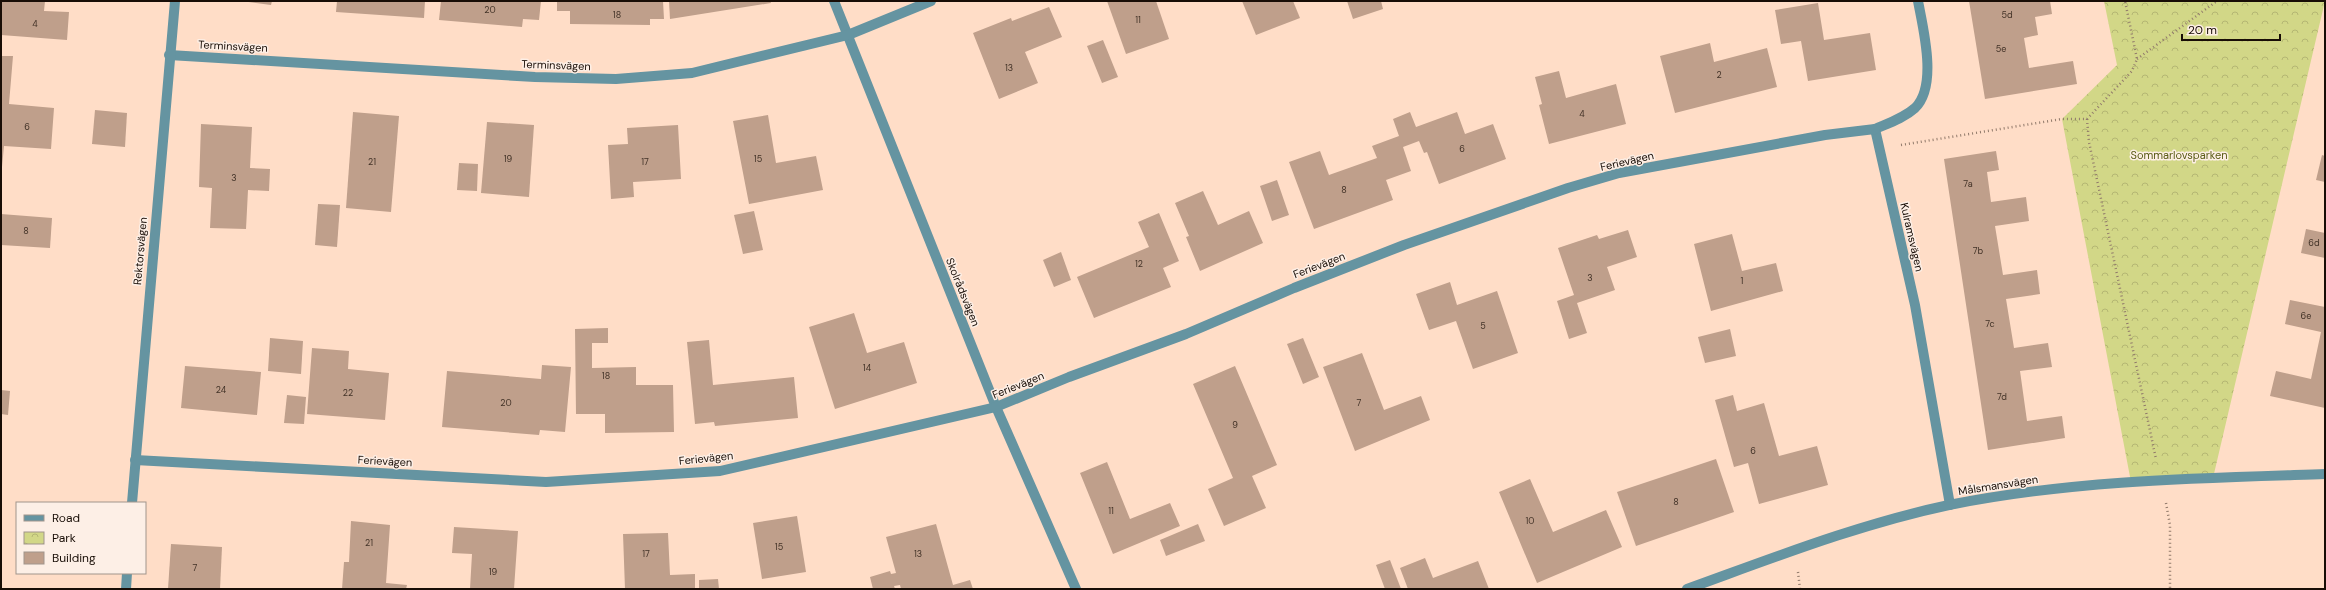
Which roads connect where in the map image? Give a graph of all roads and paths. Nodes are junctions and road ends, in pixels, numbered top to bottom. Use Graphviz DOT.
graph roads {
  1 [pos="175,1"];
  2 [pos="834,1"];
  3 [pos="931,1"];
  4 [pos="1918,1"];
  5 [pos="2125,1"];
  6 [pos="2217,1"];
  7 [pos="848,35"];
  8 [pos="169,55"];
  9 [pos="2137,60"];
  10 [pos="2087,119"];
  11 [pos="1875,129"];
  12 [pos="1879,148"];
  13 [pos="996,407"];
  14 [pos="135,460"];
  15 [pos="2325,474"];
  16 [pos="2161,480"];
  17 [pos="132,502"];
  18 [pos="1950,505"];
  19 [pos="128,574"];
  20 [pos="126,589"];
  21 [pos="1076,589"];
  22 [pos="1687,589"];
  23 [pos="2170,589"];
  1 -- 8 [label="street, Rektorsvägen"];
  2 -- 7 [label="street, Skolrådsvägen"];
  3 -- 7 [label="street, Terminsvägen"];
  4 -- 11 [label="street"];
  5 -- 9 [label="path"];
  6 -- 9 [label="path"];
  7 -- 8 [label="street, Terminsvägen"];
  7 -- 13 [label="street, Skolrådsvägen"];
  8 -- 14 [label="street, Rektorsvägen"];
  9 -- 10 [label="path"];
  10 -- 12 [label="path"];
  10 -- 16 [label="path"];
  11 -- 12 [label="street, Kulramsvägen"];
  11 -- 13 [label="street, Ferievägen"];
  12 -- 18 [label="street, Kulramsvägen"];
  13 -- 14 [label="street, Ferievägen"];
  13 -- 21 [label="street, Skolrådsvägen"];
  14 -- 17 [label="street, Rektorsvägen"];
  15 -- 16 [label="street, Målsmansvägen"];
  16 -- 18 [label="street, Målsmansvägen"];
  16 -- 23 [label="path"];
  18 -- 22 [label="street, Målsmansvägen"];
  19 -- 20 [label="street"];
}
